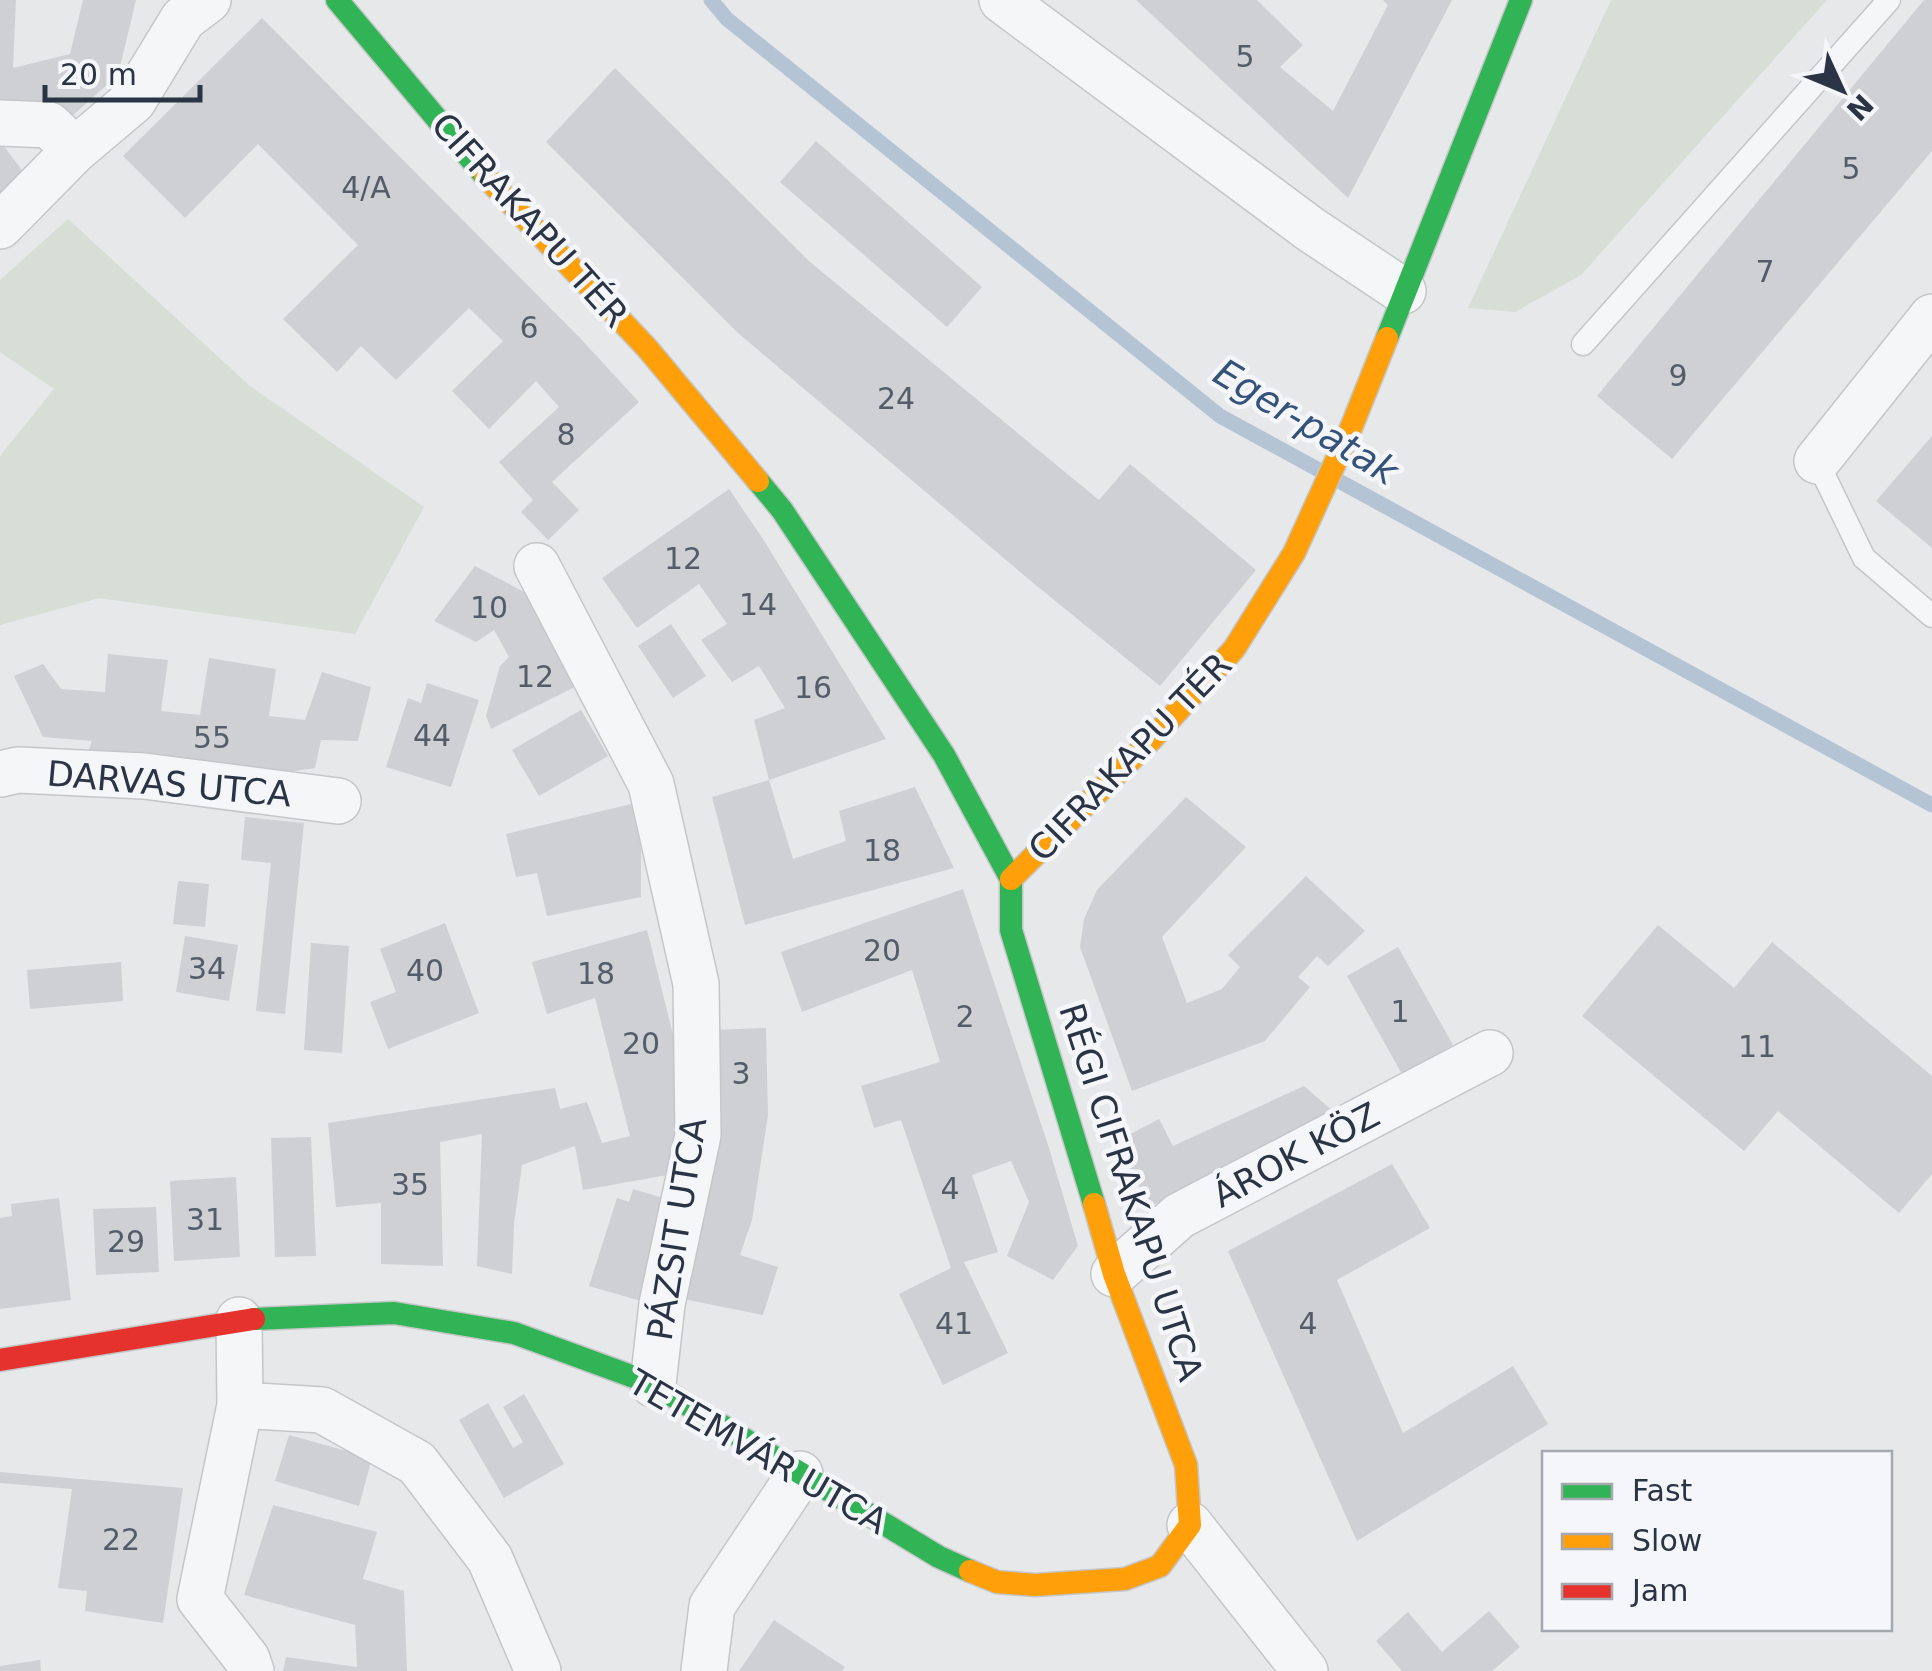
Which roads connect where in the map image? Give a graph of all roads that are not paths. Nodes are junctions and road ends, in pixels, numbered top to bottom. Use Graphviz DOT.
graph roads {
  1 [pos="208,0"];
  2 [pos="336,0"];
  3 [pos="1002,0"];
  4 [pos="1521,0"];
  5 [pos="1889,0"];
  6 [pos="0,123"];
  7 [pos="76,150"];
  8 [pos="0,226"];
  9 [pos="1403,290"];
  10 [pos="1932,319"];
  11 [pos="1583,344"];
  12 [pos="1816,460"];
  13 [pos="537,566"];
  14 [pos="1932,616"];
  15 [pos="0,774"];
  16 [pos="338,800"];
  17 [pos="1012,880"];
  18 [pos="1490,1053"];
  19 [pos="1114,1274"];
  20 [pos="239,1320"];
  21 [pos="0,1360"];
  22 [pos="653,1384"];
  23 [pos="240,1405"];
  24 [pos="800,1474"];
  25 [pos="1190,1526"];
  26 [pos="251,1671"];
  27 [pos="538,1671"];
  28 [pos="704,1671"];
  29 [pos="1305,1671"];
  1 -- 7 [label="street"];
  2 -- 17 [label="main road, CIFRAKAPU TÉR"];
  3 -- 9 [label="street"];
  4 -- 9 [label="main road, CIFRAKAPU TÉR"];
  5 -- 11 [label="lane"];
  6 -- 7 [label="street"];
  7 -- 8 [label="street"];
  9 -- 17 [label="main road, CIFRAKAPU TÉR"];
  10 -- 12 [label="street"];
  12 -- 14 [label="lane"];
  13 -- 22 [label="street, PÁZSIT UTCA"];
  15 -- 16 [label="street, DARVAS UTCA"];
  17 -- 19 [label="main road, RÉGI CIFRAKAPU UTCA"];
  18 -- 19 [label="street, ÁROK KÖZ"];
  19 -- 25 [label="main road, RÉGI CIFRAKAPU UTCA"];
  20 -- 21 [label="main road, TETEMVÁR UTCA"];
  20 -- 22 [label="main road, TETEMVÁR UTCA"];
  20 -- 23 [label="street"];
  22 -- 24 [label="main road, TETEMVÁR UTCA"];
  23 -- 26 [label="street"];
  23 -- 27 [label="street"];
  24 -- 25 [label="main road, TETEMVÁR UTCA"];
  24 -- 28 [label="street"];
  25 -- 29 [label="street"];
}
